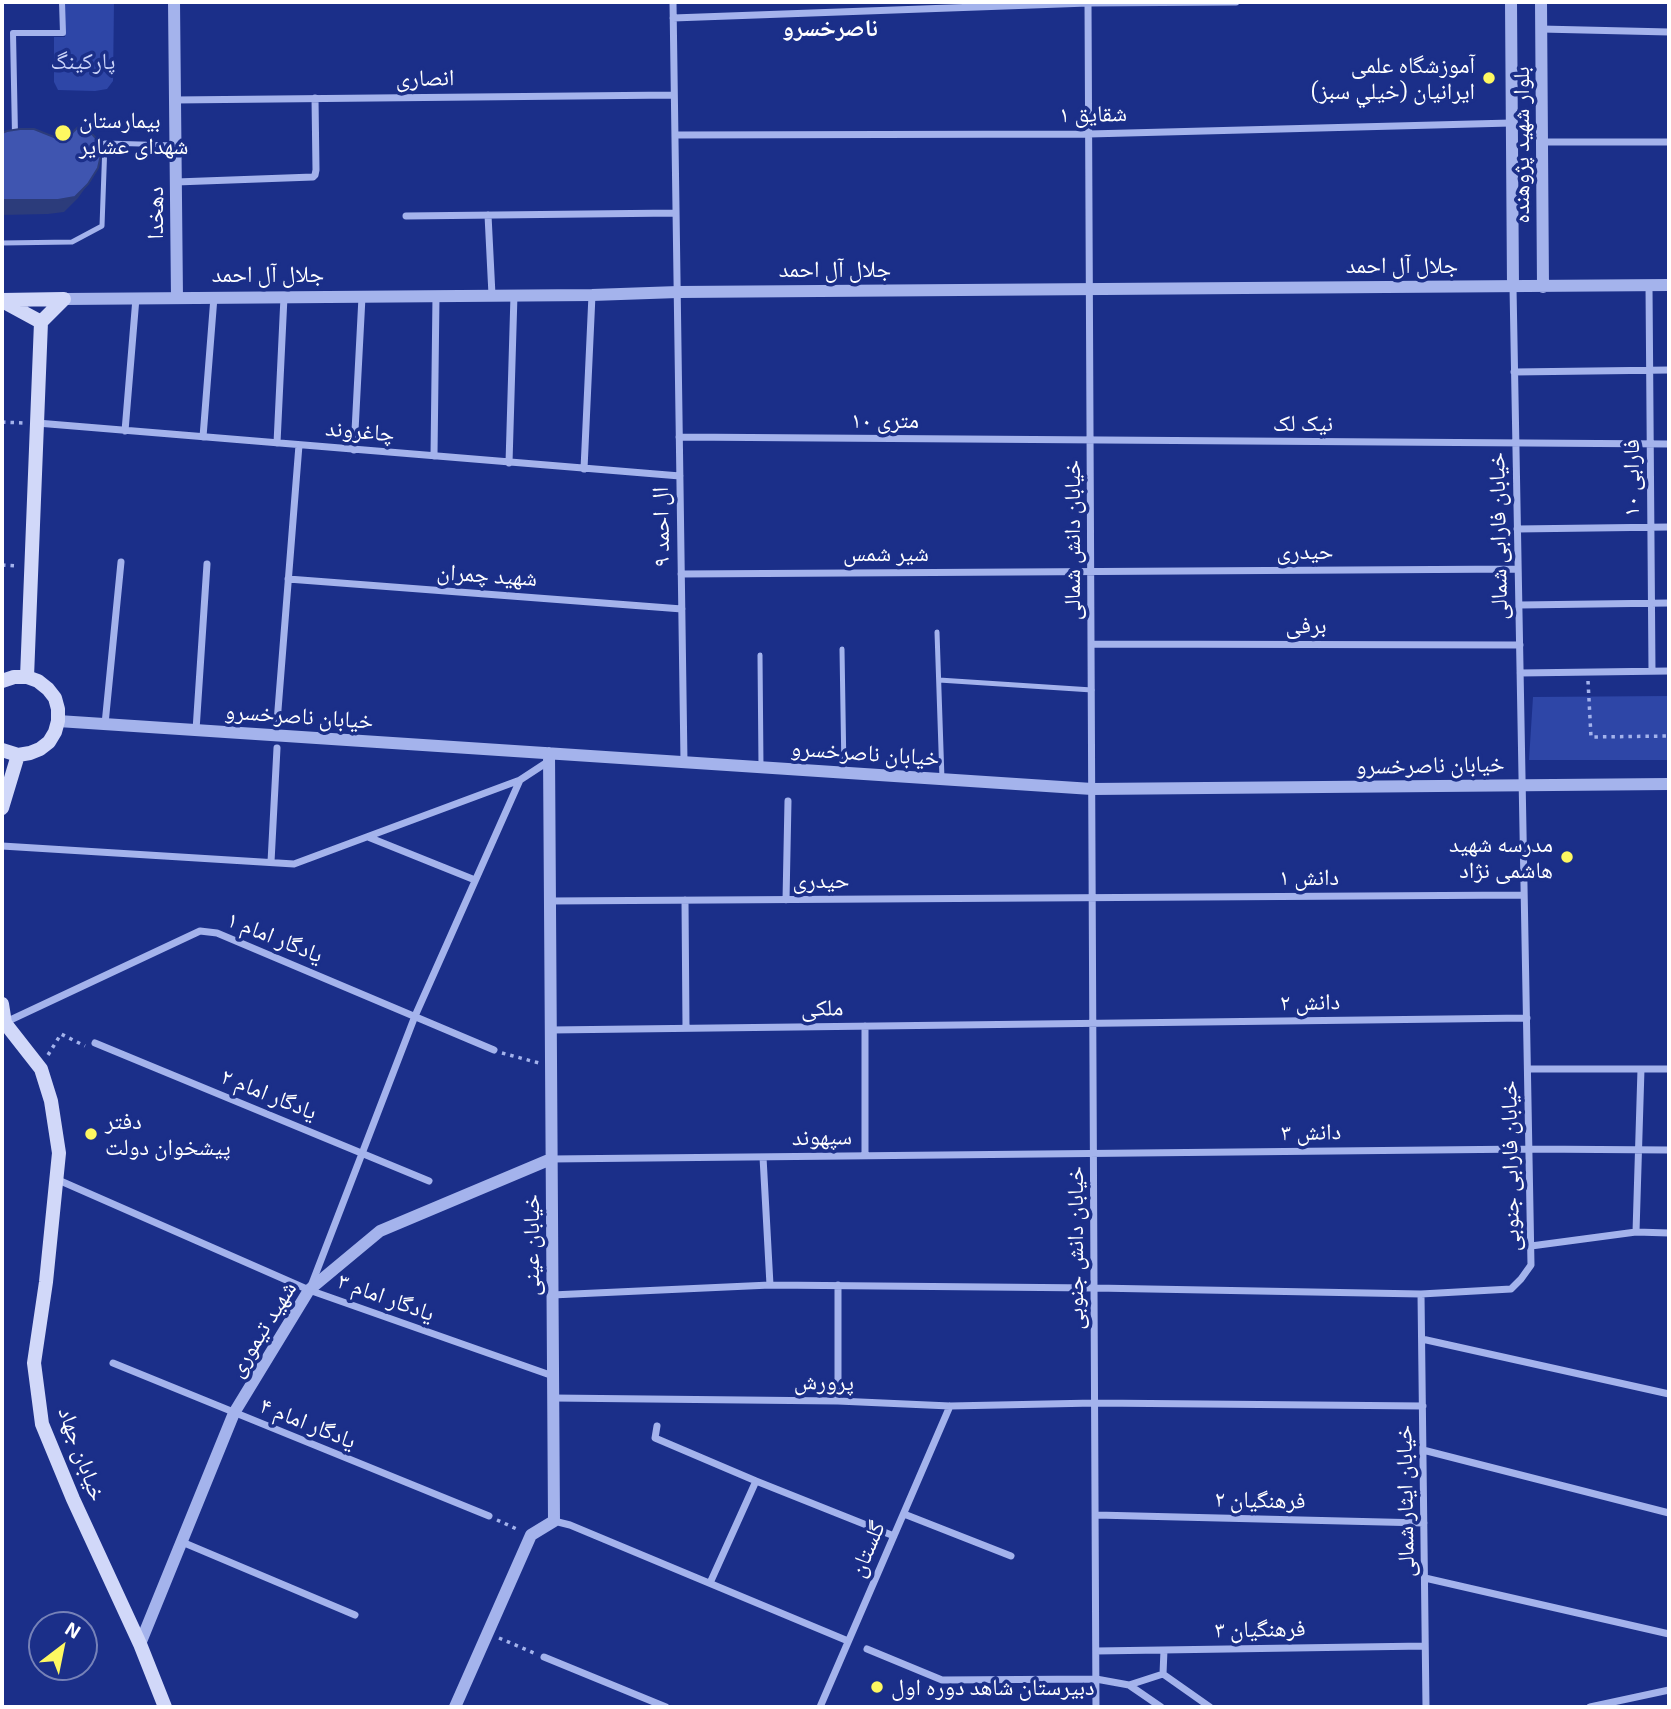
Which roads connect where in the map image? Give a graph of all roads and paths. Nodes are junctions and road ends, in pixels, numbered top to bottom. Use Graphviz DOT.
graph roads {
  1 [pos="62,2"];
  2 [pos="174,2"];
  3 [pos="673,2"];
  4 [pos="1087,2"];
  5 [pos="1236,2"];
  6 [pos="1510,2"];
  7 [pos="1541,2"];
  8 [pos="673,18"];
  9 [pos="1541,29"];
  10 [pos="1669,32"];
  11 [pos="674,95"];
  12 [pos="314,98"];
  13 [pos="175,100"];
  14 [pos="1511,123"];
  15 [pos="1089,134"];
  16 [pos="15,135"];
  17 [pos="675,135"];
  18 [pos="1542,142"];
  19 [pos="1669,142"];
  20 [pos="176,145"];
  21 [pos="176,182"];
  22 [pos="676,213"];
  23 [pos="488,215"];
  24 [pos="406,216"];
  25 [pos="2,243"];
  26 [pos="1669,285"];
  27 [pos="1649,286"];
  28 [pos="1513,287"];
  29 [pos="1543,287"];
  30 [pos="1090,290"];
  31 [pos="678,292"];
  32 [pos="492,295"];
  33 [pos="514,295"];
  34 [pos="592,295"];
  35 [pos="362,296"];
  36 [pos="436,296"];
  37 [pos="284,297"];
  38 [pos="136,298"];
  39 [pos="177,298"];
  40 [pos="214,298"];
  41 [pos="64,299"];
  42 [pos="2,300"];
  43 [pos="41,322"];
  44 [pos="1650,370"];
  45 [pos="1669,370"];
  46 [pos="1514,372"];
  47 [pos="2,422"];
  48 [pos="37,423"];
  49 [pos="125,430"];
  50 [pos="203,437"];
  51 [pos="679,438"];
  52 [pos="1091,441"];
  53 [pos="277,443"];
  54 [pos="1516,444"];
  55 [pos="1650,444"];
  56 [pos="1669,444"];
  57 [pos="299,445"];
  58 [pos="354,450"];
  59 [pos="434,456"];
  60 [pos="509,463"];
  61 [pos="584,469"];
  62 [pos="680,476"];
  63 [pos="1651,527"];
  64 [pos="1669,527"];
  65 [pos="1517,529"];
  66 [pos="121,562"];
  67 [pos="207,564"];
  68 [pos="1518,569"];
  69 [pos="1091,571"];
  70 [pos="681,574"];
  71 [pos="288,579"];
  72 [pos="1651,603"];
  73 [pos="1669,603"];
  74 [pos="1520,605"];
  75 [pos="682,610"];
  76 [pos="937,632"];
  77 [pos="1092,644"];
  78 [pos="1520,645"];
  79 [pos="842,649"];
  80 [pos="760,655"];
  81 [pos="1652,671"];
  82 [pos="1669,671"];
  83 [pos="1587,672"];
  84 [pos="1520,673"];
  85 [pos="27,677"];
  86 [pos="939,680"];
  87 [pos="2,681"];
  88 [pos="1092,690"];
  89 [pos="58,721"];
  90 [pos="105,724"];
  91 [pos="196,730"];
  92 [pos="1669,736"];
  93 [pos="276,742"];
  94 [pos="2,750"];
  95 [pos="18,755"];
  96 [pos="549,757"];
  97 [pos="684,761"];
  98 [pos="761,767"];
  99 [pos="844,773"];
  100 [pos="942,779"];
  101 [pos="520,780"];
  102 [pos="1669,784"];
  103 [pos="1522,785"];
  104 [pos="1092,789"];
  105 [pos="788,801"];
  106 [pos="2,808"];
  107 [pos="367,837"];
  108 [pos="2,846"];
  109 [pos="271,862"];
  110 [pos="475,880"];
  111 [pos="1524,895"];
  112 [pos="1093,898"];
  113 [pos="685,900"];
  114 [pos="786,900"];
  115 [pos="550,901"];
  116 [pos="2,1004"];
  117 [pos="415,1016"];
  118 [pos="1527,1018"];
  119 [pos="4,1023"];
  120 [pos="1093,1024"];
  121 [pos="865,1026"];
  122 [pos="686,1028"];
  123 [pos="551,1030"];
  124 [pos="95,1043"];
  125 [pos="494,1050"];
  126 [pos="551,1067"];
  127 [pos="41,1069"];
  128 [pos="1528,1069"];
  129 [pos="1641,1069"];
  130 [pos="1669,1069"];
  131 [pos="1529,1149"];
  132 [pos="1639,1150"];
  133 [pos="1669,1150"];
  134 [pos="362,1153"];
  135 [pos="1094,1154"];
  136 [pos="864,1156"];
  137 [pos="763,1157"];
  138 [pos="551,1158"];
  139 [pos="55,1179"];
  140 [pos="429,1181"];
  141 [pos="1636,1232"];
  142 [pos="1669,1233"];
  143 [pos="1531,1246"];
  144 [pos="770,1285"];
  145 [pos="838,1285"];
  146 [pos="1094,1288"];
  147 [pos="309,1290"];
  148 [pos="552,1294"];
  149 [pos="1421,1294"];
  150 [pos="1422,1339"];
  151 [pos="113,1363"];
  152 [pos="553,1376"];
  153 [pos="1669,1394"];
  154 [pos="553,1398"];
  155 [pos="838,1401"];
  156 [pos="1095,1403"];
  157 [pos="950,1406"];
  158 [pos="1423,1406"];
  159 [pos="234,1413"];
  160 [pos="657,1426"];
  161 [pos="1423,1450"];
  162 [pos="756,1481"];
  163 [pos="1669,1513"];
  164 [pos="904,1514"];
  165 [pos="1096,1515"];
  166 [pos="489,1516"];
  167 [pos="554,1521"];
  168 [pos="1424,1522"];
  169 [pos="531,1535"];
  170 [pos="894,1536"];
  171 [pos="181,1542"];
  172 [pos="1011,1556"];
  173 [pos="1425,1578"];
  174 [pos="710,1583"];
  175 [pos="355,1615"];
  176 [pos="488,1633"];
  177 [pos="1669,1634"];
  178 [pos="848,1642"];
  179 [pos="140,1644"];
  180 [pos="1425,1646"];
  181 [pos="867,1649"];
  182 [pos="1164,1650"];
  183 [pos="1096,1651"];
  184 [pos="544,1657"];
  185 [pos="1163,1674"];
  186 [pos="1096,1679"];
  187 [pos="1129,1685"];
  188 [pos="1669,1690"];
  189 [pos="165,1707"];
  190 [pos="455,1707"];
  191 [pos="666,1707"];
  192 [pos="820,1707"];
  193 [pos="1097,1707"];
  194 [pos="1161,1707"];
  195 [pos="1210,1707"];
  196 [pos="1426,1707"];
  197 [pos="1590,1707"];
  1 -- 16 [label="street"];
  2 -- 13 [label="street, دهخدا"];
  3 -- 8 [label="street, ال احمد ۹"];
  4 -- 5 [label="street"];
  4 -- 8 [label="street"];
  4 -- 15 [label="street, خیابان دانش شمالی"];
  6 -- 14 [label="street, بلوار شهید پژوهنده"];
  7 -- 9 [label="street, بلوار شهید پژوهنده"];
  8 -- 11 [label="street, ال احمد ۹"];
  9 -- 10 [label="street"];
  9 -- 18 [label="street, بلوار شهید پژوهنده"];
  11 -- 12 [label="street, انصاری"];
  11 -- 17 [label="street, ال احمد ۹"];
  12 -- 13 [label="street, انصاری"];
  12 -- 21 [label="street"];
  13 -- 20 [label="street, دهخدا"];
  14 -- 15 [label="street, شقایق ۱"];
  14 -- 28 [label="street, بلوار شهید پژوهنده"];
  15 -- 17 [label="street, شقایق ۱"];
  15 -- 30 [label="street, خیابان دانش شمالی"];
  17 -- 22 [label="street, ال احمد ۹"];
  18 -- 19 [label="street"];
  18 -- 29 [label="street, بلوار شهید پژوهنده"];
  20 -- 21 [label="street, دهخدا"];
  20 -- 25 [label="lane"];
  21 -- 39 [label="street, دهخدا"];
  22 -- 23 [label="street"];
  22 -- 31 [label="street, ال احمد ۹"];
  23 -- 24 [label="street"];
  23 -- 32 [label="street"];
  26 -- 27 [label="street, جلال آل احمد"];
  27 -- 29 [label="street, جلال آل احمد"];
  27 -- 44 [label="street, فارابی ۱۰"];
  28 -- 29 [label="street, جلال آل احمد"];
  28 -- 30 [label="street, جلال آل احمد"];
  28 -- 46 [label="street, خیابان فارابی شمالی"];
  30 -- 31 [label="street, جلال آل احمد"];
  30 -- 52 [label="street, خیابان دانش شمالی"];
  31 -- 34 [label="street, جلال آل احمد"];
  31 -- 51 [label="street, ال احمد ۹"];
  32 -- 33 [label="street, جلال آل احمد"];
  32 -- 36 [label="street, جلال آل احمد"];
  33 -- 34 [label="street, جلال آل احمد"];
  33 -- 60 [label="street"];
  34 -- 61 [label="street"];
  35 -- 36 [label="street, جلال آل احمد"];
  35 -- 37 [label="street, جلال آل احمد"];
  35 -- 58 [label="street"];
  36 -- 59 [label="street"];
  37 -- 40 [label="street, جلال آل احمد"];
  37 -- 53 [label="street"];
  38 -- 39 [label="street, جلال آل احمد"];
  38 -- 41 [label="street, جلال آل احمد"];
  38 -- 49 [label="street"];
  39 -- 40 [label="street, جلال آل احمد"];
  40 -- 50 [label="street"];
  41 -- 42 [label="main road, جلال آل احمد"];
  41 -- 43 [label="main road"];
  42 -- 43 [label="main road"];
  43 -- 48 [label="main road"];
  44 -- 45 [label="street"];
  44 -- 46 [label="street"];
  44 -- 55 [label="street, فارابی ۱۰"];
  46 -- 54 [label="street, خیابان فارابی شمالی"];
  47 -- 48 [label="path"];
  48 -- 49 [label="street, چاغروند"];
  48 -- 85 [label="main road"];
  49 -- 50 [label="street, چاغروند"];
  50 -- 53 [label="street, چاغروند"];
  51 -- 52 [label="street, ۱۰ متری"];
  51 -- 62 [label="street, ال احمد ۹"];
  52 -- 54 [label="street, نیک لک"];
  52 -- 69 [label="street, خیابان دانش شمالی"];
  53 -- 57 [label="street, چاغروند"];
  54 -- 55 [label="street, نیک لک"];
  54 -- 65 [label="street, خیابان فارابی شمالی"];
  55 -- 56 [label="street, نیک لک"];
  55 -- 63 [label="street, فارابی ۱۰"];
  57 -- 58 [label="street, چاغروند"];
  57 -- 71 [label="street"];
  58 -- 59 [label="street, چاغروند"];
  59 -- 60 [label="street, چاغروند"];
  60 -- 61 [label="street, چاغروند"];
  61 -- 62 [label="street, چاغروند"];
  62 -- 70 [label="street, ال احمد ۹"];
  63 -- 64 [label="street"];
  63 -- 65 [label="street"];
  63 -- 72 [label="street, فارابی ۱۰"];
  65 -- 68 [label="street, خیابان فارابی شمالی"];
  66 -- 90 [label="street"];
  67 -- 91 [label="street"];
  68 -- 69 [label="street, حیدری"];
  68 -- 78 [label="street, خیابان فارابی شمالی"];
  69 -- 70 [label="street, شیر شمس"];
  69 -- 77 [label="street, خیابان دانش شمالی"];
  70 -- 75 [label="street, ال احمد ۹"];
  71 -- 75 [label="street, شهید چمران"];
  71 -- 93 [label="street"];
  72 -- 73 [label="street"];
  72 -- 74 [label="street"];
  72 -- 81 [label="street, فارابی ۱۰"];
  75 -- 97 [label="street, ال احمد ۹"];
  76 -- 86 [label="lane"];
  77 -- 78 [label="street, برفی"];
  77 -- 88 [label="street, خیابان دانش شمالی"];
  78 -- 84 [label="street, خیابان فارابی شمالی"];
  79 -- 99 [label="lane"];
  80 -- 98 [label="lane"];
  81 -- 82 [label="street"];
  81 -- 83 [label="street"];
  83 -- 84 [label="street"];
  83 -- 92 [label="path"];
  84 -- 103 [label="street, خیابان فارابی شمالی"];
  85 -- 87 [label="main road"];
  85 -- 89 [label="main road"];
  86 -- 88 [label="lane"];
  86 -- 100 [label="lane"];
  88 -- 104 [label="street, خیابان دانش شمالی"];
  89 -- 90 [label="street, خیابان ناصرخسرو"];
  89 -- 95 [label="main road"];
  90 -- 91 [label="street, خیابان ناصرخسرو"];
  91 -- 93 [label="street, خیابان ناصرخسرو"];
  93 -- 96 [label="street, خیابان ناصرخسرو"];
  93 -- 109 [label="street"];
  94 -- 95 [label="main road"];
  95 -- 106 [label="main road"];
  96 -- 97 [label="street, خیابان ناصرخسرو"];
  96 -- 101 [label="street"];
  96 -- 115 [label="street, خیابان عینی"];
  97 -- 98 [label="street, خیابان ناصرخسرو"];
  98 -- 99 [label="street, خیابان ناصرخسرو"];
  99 -- 100 [label="street, خیابان ناصرخسرو"];
  100 -- 104 [label="street, خیابان ناصرخسرو"];
  101 -- 107 [label="street"];
  101 -- 110 [label="street"];
  102 -- 103 [label="street, خیابان ناصرخسرو"];
  103 -- 104 [label="street, خیابان ناصرخسرو"];
  103 -- 111 [label="street, خیابان فارابی جنوبی"];
  104 -- 112 [label="street, خیابان دانش جنوبی"];
  105 -- 114 [label="street"];
  107 -- 109 [label="street"];
  107 -- 110 [label="street"];
  108 -- 109 [label="street"];
  110 -- 117 [label="street"];
  111 -- 112 [label="street, دانش ۱"];
  111 -- 118 [label="street, خیابان فارابی جنوبی"];
  112 -- 114 [label="street, حیدری"];
  112 -- 120 [label="street, خیابان دانش جنوبی"];
  113 -- 114 [label="street, حیدری"];
  113 -- 115 [label="street, حیدری"];
  113 -- 122 [label="street"];
  115 -- 123 [label="street, خیابان عینی"];
  116 -- 119 [label="main road, خیابان جهاد"];
  117 -- 119 [label="street, یادگار امام ۱"];
  117 -- 125 [label="street, یادگار امام ۱"];
  117 -- 134 [label="street"];
  118 -- 120 [label="street, دانش ۲"];
  118 -- 128 [label="street, خیابان فارابی جنوبی"];
  119 -- 127 [label="main road, خیابان جهاد"];
  120 -- 121 [label="street, ملکی"];
  120 -- 135 [label="street, خیابان دانش جنوبی"];
  121 -- 122 [label="street, ملکی"];
  121 -- 136 [label="street"];
  122 -- 123 [label="street, ملکی"];
  123 -- 126 [label="street, خیابان عینی"];
  124 -- 127 [label="path"];
  124 -- 134 [label="street, یادگار امام ۲"];
  125 -- 126 [label="path"];
  126 -- 138 [label="street, خیابان عینی"];
  127 -- 139 [label="main road, خیابان جهاد"];
  128 -- 129 [label="street"];
  128 -- 131 [label="street, خیابان فارابی جنوبی"];
  129 -- 130 [label="street"];
  129 -- 132 [label="street"];
  131 -- 132 [label="street, دانش ۳"];
  131 -- 135 [label="street, دانش ۳"];
  131 -- 143 [label="street, خیابان فارابی جنوبی"];
  132 -- 133 [label="street, دانش ۳"];
  132 -- 141 [label="street"];
  134 -- 140 [label="street, یادگار امام ۲"];
  134 -- 147 [label="street"];
  135 -- 136 [label="street, سپهوند"];
  135 -- 146 [label="street, خیابان دانش جنوبی"];
  136 -- 137 [label="street, سپهوند"];
  137 -- 138 [label="street, سپهوند"];
  137 -- 144 [label="street"];
  138 -- 147 [label="street, شهید تیموری"];
  138 -- 148 [label="street, خیابان عینی"];
  139 -- 147 [label="street, یادگار امام ۳"];
  139 -- 179 [label="main road, خیابان جهاد"];
  141 -- 142 [label="street"];
  141 -- 143 [label="street"];
  143 -- 149 [label="street, خیابان فارابی جنوبی"];
  144 -- 145 [label="street"];
  144 -- 148 [label="street"];
  145 -- 146 [label="street"];
  145 -- 155 [label="street"];
  146 -- 149 [label="street, خیابان فارابی جنوبی"];
  146 -- 156 [label="street, خیابان دانش جنوبی"];
  147 -- 152 [label="street, یادگار امام ۳"];
  147 -- 159 [label="street, شهید تیموری"];
  148 -- 152 [label="street, خیابان عینی"];
  149 -- 150 [label="street, خیابان ایثار شمالی"];
  150 -- 153 [label="street"];
  150 -- 158 [label="street, خیابان ایثار شمالی"];
  151 -- 159 [label="street, یادگار امام ۴"];
  152 -- 154 [label="street, خیابان عینی"];
  154 -- 155 [label="street, پرورش"];
  154 -- 167 [label="street, خیابان عینی"];
  155 -- 157 [label="street, پرورش"];
  156 -- 157 [label="street, پرورش"];
  156 -- 158 [label="street, پرورش"];
  156 -- 165 [label="street, خیابان دانش جنوبی"];
  157 -- 164 [label="street, گلستان"];
  158 -- 161 [label="street, خیابان ایثار شمالی"];
  159 -- 166 [label="street, یادگار امام ۴"];
  159 -- 171 [label="street, شهید تیموری"];
  160 -- 162 [label="street"];
  161 -- 163 [label="street"];
  161 -- 168 [label="street, خیابان ایثار شمالی"];
  162 -- 170 [label="street"];
  162 -- 174 [label="street"];
  164 -- 170 [label="street, گلستان"];
  164 -- 172 [label="street"];
  165 -- 168 [label="street, فرهنگیان ۲"];
  165 -- 183 [label="street, خیابان دانش جنوبی"];
  166 -- 169 [label="path"];
  167 -- 169 [label="street"];
  167 -- 174 [label="street"];
  168 -- 173 [label="street, خیابان ایثار شمالی"];
  169 -- 176 [label="street"];
  170 -- 178 [label="street, گلستان"];
  171 -- 175 [label="street"];
  171 -- 179 [label="street, شهید تیموری"];
  173 -- 177 [label="street"];
  173 -- 180 [label="street, خیابان ایثار شمالی"];
  174 -- 178 [label="street"];
  176 -- 184 [label="path"];
  176 -- 190 [label="street"];
  178 -- 192 [label="street, گلستان"];
  179 -- 189 [label="main road, خیابان جهاد"];
  180 -- 182 [label="street, فرهنگیان ۳"];
  180 -- 196 [label="street, خیابان ایثار شمالی"];
  181 -- 186 [label="street"];
  182 -- 183 [label="street, فرهنگیان ۳"];
  182 -- 185 [label="street"];
  183 -- 186 [label="street, خیابان دانش جنوبی"];
  184 -- 191 [label="street"];
  185 -- 187 [label="street"];
  185 -- 195 [label="street"];
  186 -- 187 [label="street"];
  186 -- 193 [label="street, خیابان دانش جنوبی"];
  187 -- 194 [label="street"];
  188 -- 197 [label="street"];
}
